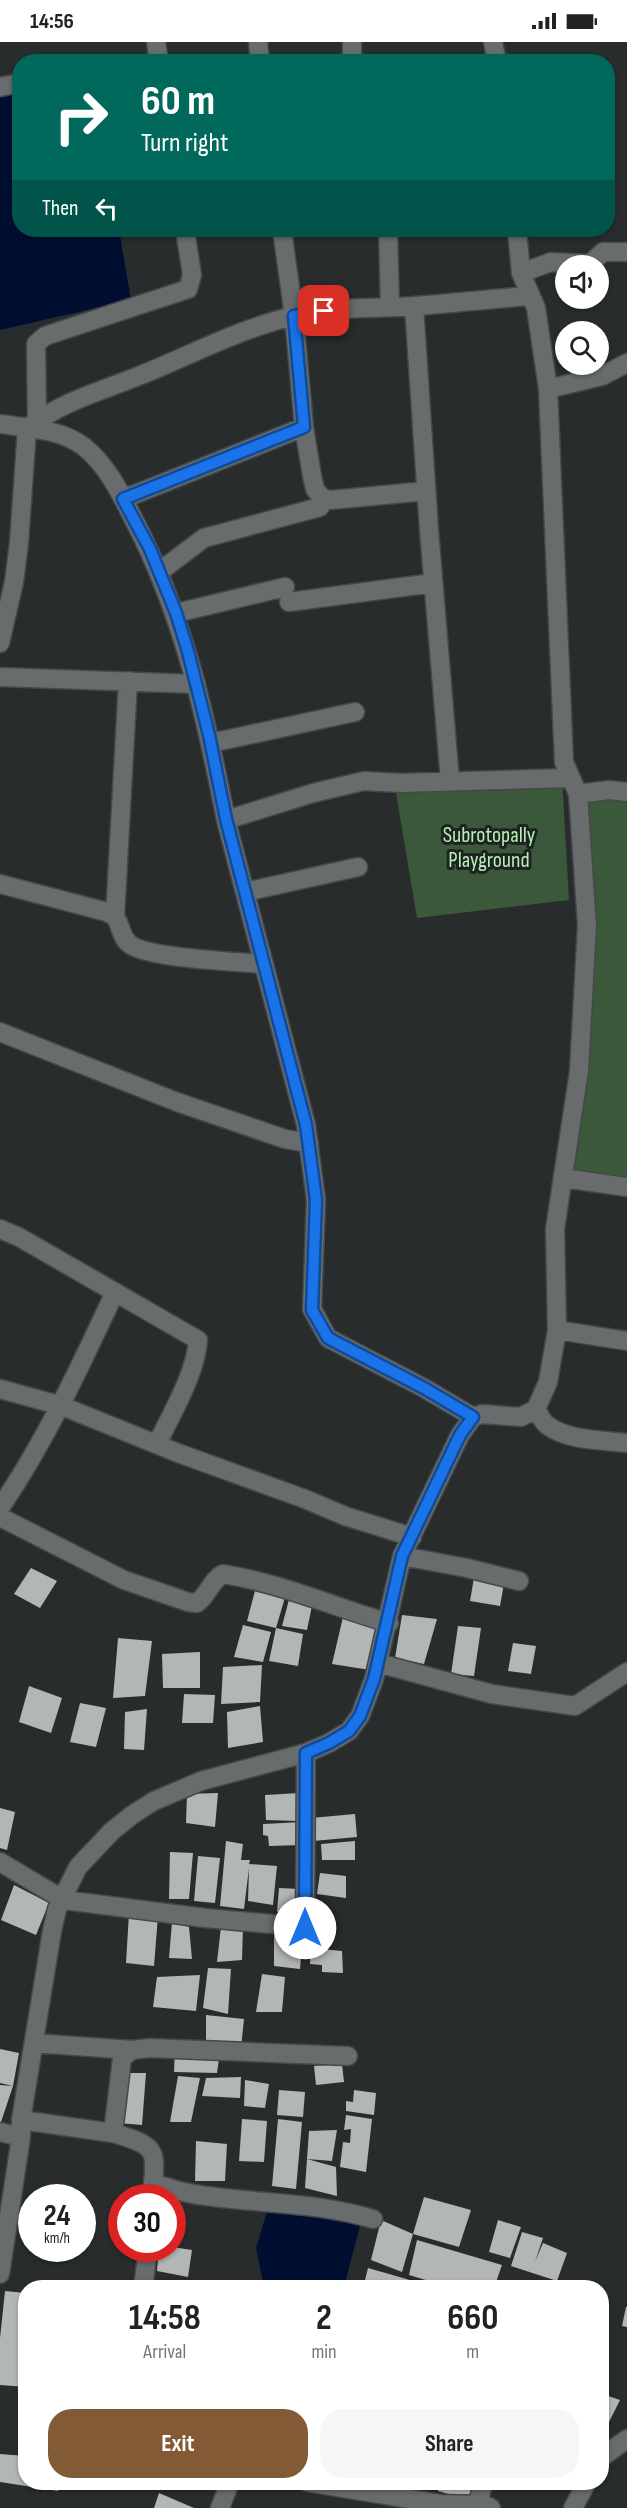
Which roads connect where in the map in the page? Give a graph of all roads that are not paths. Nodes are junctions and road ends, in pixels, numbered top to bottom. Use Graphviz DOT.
graph roads {
  1 [pos="186,237"];
  2 [pos="283,237"];
  3 [pos="388,237"];
  4 [pos="518,237"];
  5 [pos="627,252"];
  6 [pos="521,273"];
  7 [pos="529,296"];
  8 [pos="414,306"];
  9 [pos="390,307"];
  10 [pos="294,316"];
  11 [pos="627,363"];
  12 [pos="548,389"];
  13 [pos="0,424"];
  14 [pos="32,424"];
  15 [pos="304,427"];
  16 [pos="426,491"];
  17 [pos="123,499"];
  18 [pos="320,507"];
  19 [pos="159,572"];
  20 [pos="433,583"];
  21 [pos="176,613"];
  22 [pos="0,643"];
  23 [pos="0,677"];
  24 [pos="128,681"];
  25 [pos="196,684"];
  26 [pos="355,712"];
  27 [pos="211,743"];
  28 [pos="450,781"];
  29 [pos="575,786"];
  30 [pos="627,792"];
  31 [pos="226,819"];
  32 [pos="358,867"];
  33 [pos="0,884"];
  34 [pos="245,892"];
  35 [pos="115,917"];
  36 [pos="264,964"];
  37 [pos="0,1032"];
  38 [pos="309,1143"];
  39 [pos="563,1178"];
  40 [pos="627,1187"];
  41 [pos="0,1229"];
  42 [pos="115,1292"];
  43 [pos="557,1330"];
  44 [pos="627,1341"];
  45 [pos="0,1389"];
  46 [pos="62,1406"];
  47 [pos="536,1409"];
  48 [pos="473,1417"];
  49 [pos="627,1443"];
  50 [pos="157,1444"];
  51 [pos="0,1508"];
  52 [pos="0,1516"];
  53 [pos="412,1537"];
  54 [pos="402,1556"];
  55 [pos="519,1581"];
  56 [pos="389,1623"];
  57 [pos="378,1663"];
  58 [pos="627,1672"];
  59 [pos="306,1753"];
  60 [pos="0,1862"];
  61 [pos="64,1900"];
  62 [pos="34,2043"];
  63 [pos="132,2050"];
  64 [pos="348,2056"];
  65 [pos="21,2129"];
  66 [pos="0,2132"];
  67 [pos="113,2133"];
  68 [pos="153,2184"];
  69 [pos="186,2193"];
  70 [pos="373,2218"];
  71 [pos="146,2262"];
  72 [pos="0,2274"];
  73 [pos="144,2280"];
  74 [pos="627,2439"];
  75 [pos="609,2452"];
  76 [pos="227,2490"];
  77 [pos="355,2490"];
  78 [pos="484,2490"];
  79 [pos="583,2490"];
  80 [pos="484,2506"];
  81 [pos="220,2508"];
  82 [pos="573,2508"];
  1 -- 14 [label="street"];
  2 -- 10 [label="street"];
  3 -- 9 [label="street"];
  4 -- 6 [label="street"];
  5 -- 6 [label="street"];
  6 -- 7 [label="street"];
  7 -- 8 [label="street"];
  7 -- 12 [label="street"];
  8 -- 9 [label="street"];
  8 -- 16 [label="street"];
  9 -- 10 [label="street"];
  10 -- 14 [label="street"];
  10 -- 15 [label="street"];
  11 -- 12 [label="street"];
  12 -- 29 [label="street"];
  13 -- 14 [label="street"];
  14 -- 17 [label="street"];
  14 -- 22 [label="street"];
  15 -- 16 [label="street"];
  15 -- 17 [label="street"];
  16 -- 20 [label="street"];
  17 -- 19 [label="street"];
  18 -- 19 [label="street"];
  19 -- 21 [label="street"];
  20 -- 21 [label="street"];
  20 -- 28 [label="street"];
  21 -- 25 [label="street"];
  23 -- 24 [label="street"];
  24 -- 25 [label="street"];
  24 -- 35 [label="street"];
  25 -- 27 [label="street"];
  26 -- 27 [label="street"];
  27 -- 31 [label="street"];
  28 -- 29 [label="street"];
  28 -- 31 [label="street"];
  29 -- 30 [label="street"];
  29 -- 39 [label="street"];
  31 -- 34 [label="street"];
  32 -- 34 [label="street"];
  33 -- 35 [label="street"];
  34 -- 36 [label="street"];
  35 -- 36 [label="street"];
  36 -- 38 [label="street"];
  37 -- 38 [label="street"];
  38 -- 48 [label="street"];
  39 -- 40 [label="street"];
  39 -- 43 [label="street"];
  41 -- 42 [label="street"];
  42 -- 46 [label="street"];
  42 -- 50 [label="street"];
  43 -- 44 [label="street"];
  43 -- 47 [label="street"];
  45 -- 46 [label="street"];
  46 -- 50 [label="street"];
  46 -- 51 [label="street"];
  47 -- 48 [label="street"];
  47 -- 49 [label="street"];
  48 -- 53 [label="street"];
  50 -- 53 [label="street"];
  52 -- 56 [label="street"];
  53 -- 54 [label="street"];
  54 -- 55 [label="street"];
  54 -- 56 [label="street"];
  56 -- 57 [label="street"];
  57 -- 58 [label="street"];
  57 -- 59 [label="street"];
  59 -- 61 [label="street"];
  59 -- 61 [label="street"];
  60 -- 61 [label="street"];
  61 -- 62 [label="street"];
  62 -- 63 [label="street"];
  62 -- 65 [label="street"];
  63 -- 64 [label="street"];
  63 -- 67 [label="street"];
  65 -- 66 [label="street"];
  65 -- 67 [label="street"];
  65 -- 72 [label="street"];
  67 -- 68 [label="street"];
  69 -- 70 [label="street"];
  71 -- 73 [label="street"];
  74 -- 75 [label="street"];
  76 -- 81 [label="street"];
  77 -- 80 [label="street"];
  78 -- 80 [label="street"];
  79 -- 82 [label="street"];
}
